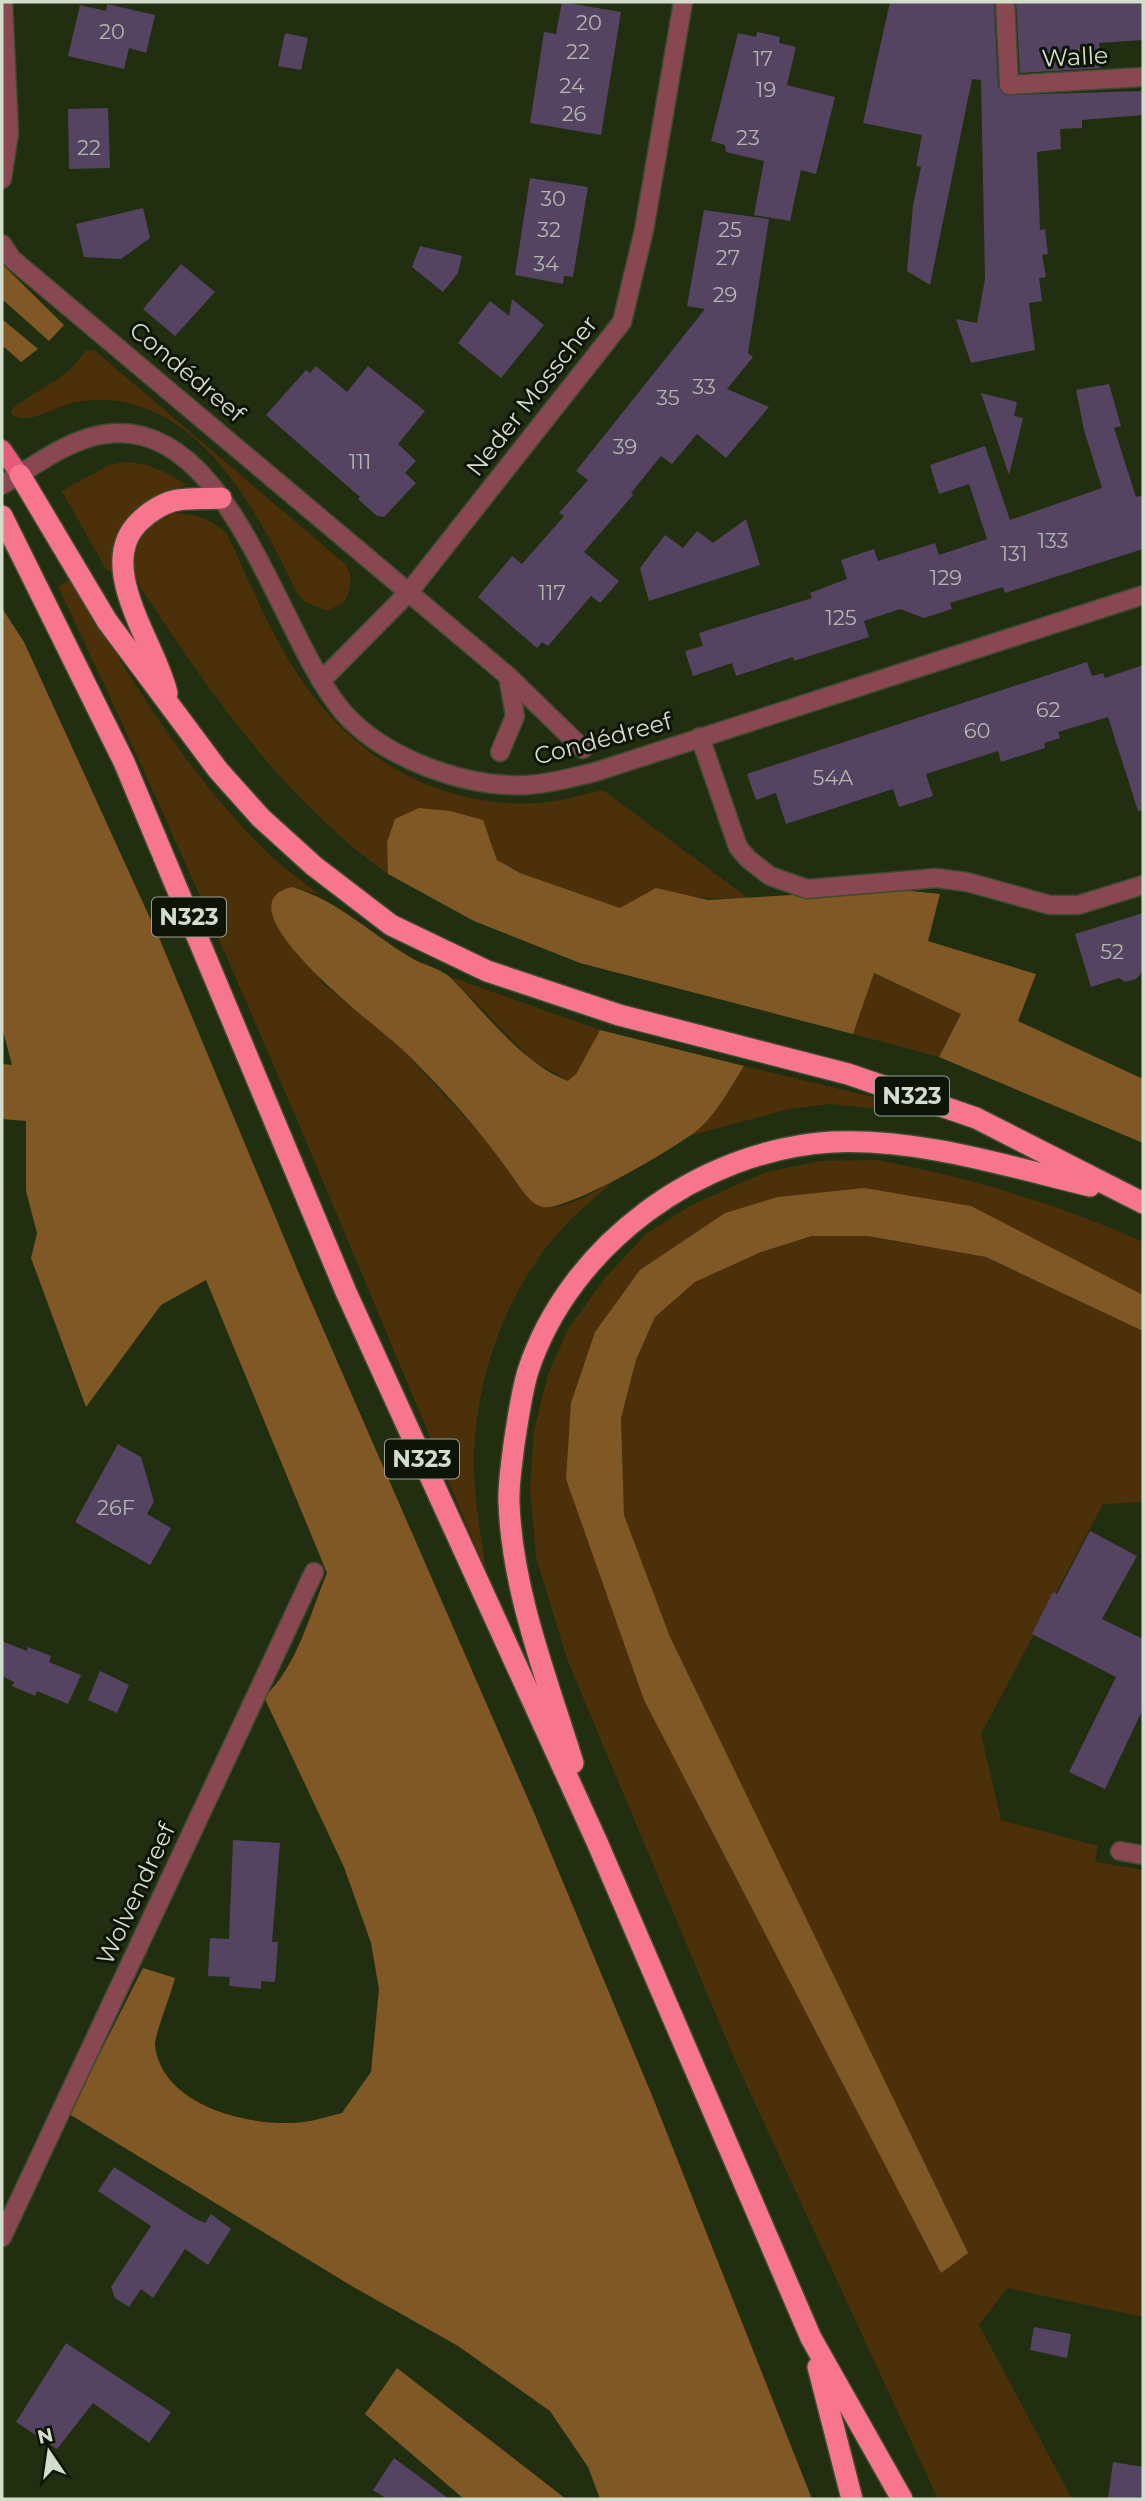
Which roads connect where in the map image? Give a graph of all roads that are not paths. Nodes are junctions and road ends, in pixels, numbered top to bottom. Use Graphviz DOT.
graph roads {
  1 [pos="3,2"];
  2 [pos="682,2"];
  3 [pos="1005,2"];
  4 [pos="1143,77"];
  5 [pos="2,179"];
  6 [pos="2,244"];
  7 [pos="2,449"];
  8 [pos="11,480"];
  9 [pos="222,498"];
  10 [pos="2,516"];
  11 [pos="409,592"];
  12 [pos="1143,595"];
  13 [pos="509,676"];
  14 [pos="321,681"];
  15 [pos="170,708"];
  16 [pos="700,737"];
  17 [pos="583,749"];
  18 [pos="500,752"];
  19 [pos="1143,886"];
  20 [pos="1135,1199"];
  21 [pos="314,1572"];
  22 [pos="597,1842"];
  23 [pos="1120,1851"];
  24 [pos="1143,1855"];
  25 [pos="2,2237"];
  26 [pos="811,2337"];
  27 [pos="852,2499"];
  28 [pos="902,2499"];
  1 -- 5 [label="street"];
  2 -- 11 [label="street, Neder Mosscher"];
  3 -- 4 [label="street, Walle"];
  6 -- 11 [label="street, Condédreef"];
  7 -- 8 [label="main road, N323"];
  8 -- 9 [label="street, Condédreef"];
  8 -- 15 [label="highway, N323"];
  9 -- 14 [label="street, Condédreef"];
  9 -- 15 [label="highway"];
  10 -- 22 [label="highway, N323"];
  11 -- 13 [label="street, Condédreef"];
  11 -- 14 [label="street, Neder Mosscher"];
  12 -- 16 [label="street, Condédreef"];
  13 -- 17 [label="street, Condédreef"];
  13 -- 18 [label="street, Condédreef"];
  14 -- 16 [label="street, Condédreef"];
  15 -- 20 [label="highway, N323"];
  16 -- 19 [label="street"];
  20 -- 22 [label="highway"];
  21 -- 25 [label="street, Wolvendreef"];
  22 -- 26 [label="highway"];
  23 -- 24 [label="street"];
  26 -- 27 [label="highway"];
  26 -- 28 [label="highway"];
}
